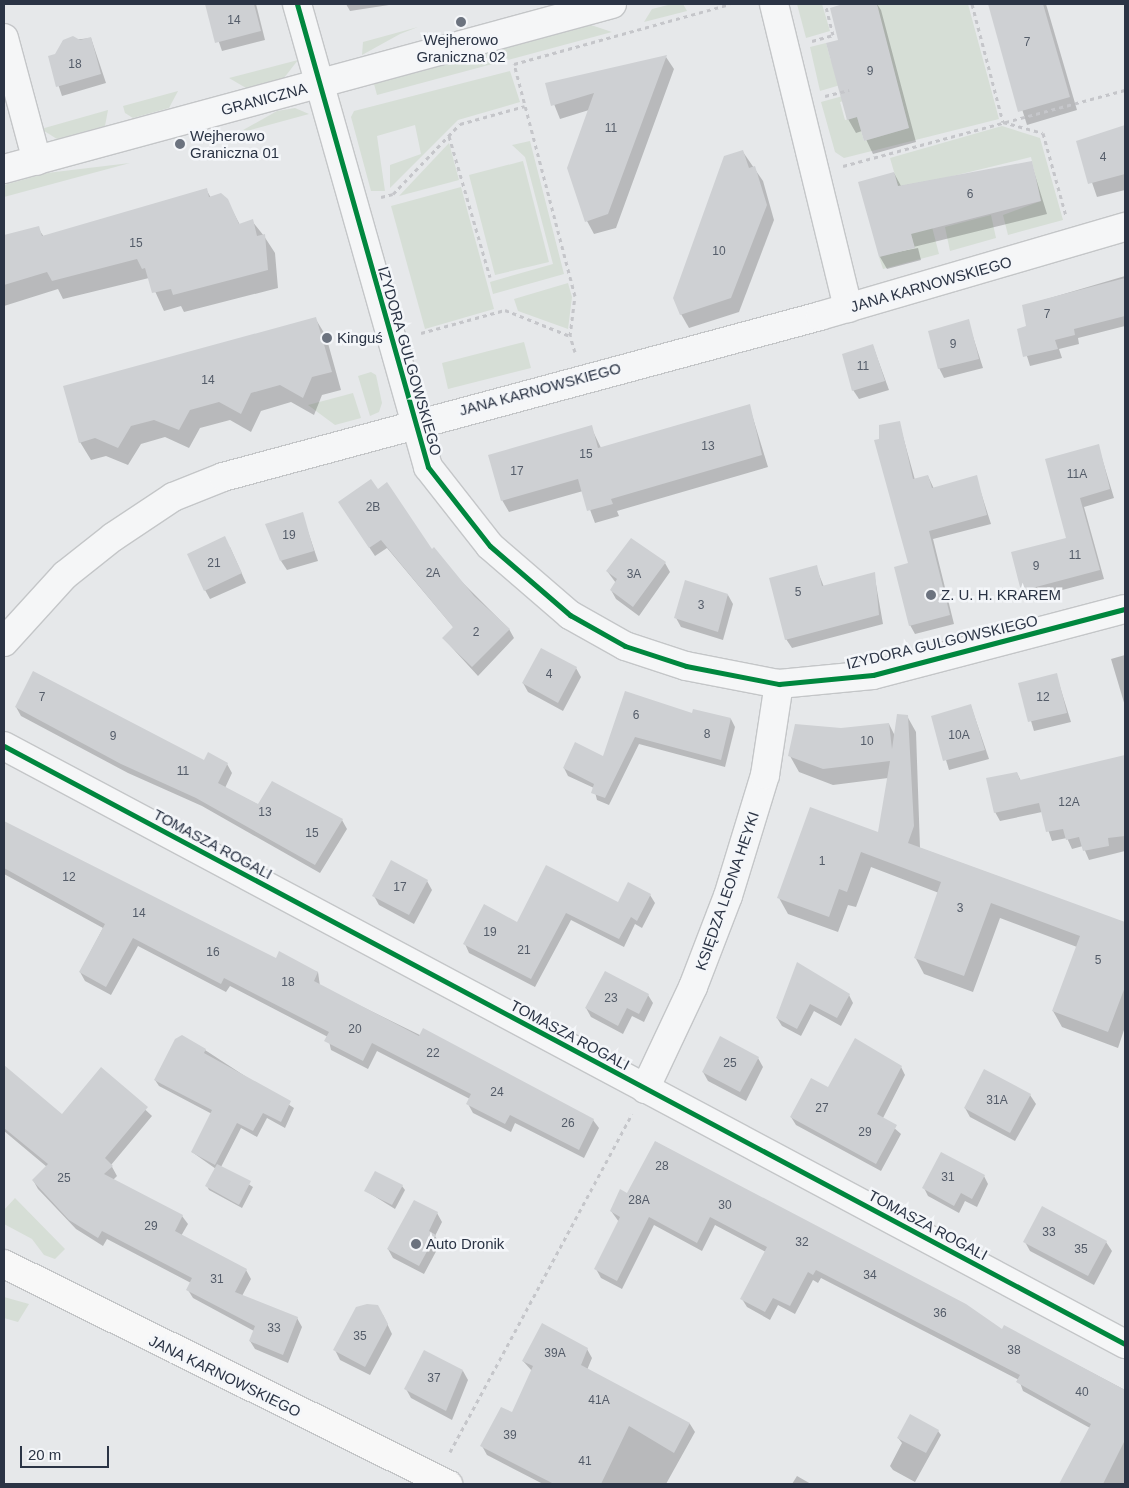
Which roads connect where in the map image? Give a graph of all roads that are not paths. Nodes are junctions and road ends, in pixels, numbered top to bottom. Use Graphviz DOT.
graph roads {
  1 [pos="298,4"];
  2 [pos="612,4"];
  3 [pos="774,4"];
  4 [pos="4,38"];
  5 [pos="319,84"];
  6 [pos="37,161"];
  7 [pos="4,169"];
  8 [pos="1125,227"];
  9 [pos="848,308"];
  10 [pos="414,424"];
  11 [pos="1125,609"];
  12 [pos="4,642"];
  13 [pos="779,684"];
  14 [pos="4,746"];
  15 [pos="645,1089"];
  16 [pos="4,1264"];
  17 [pos="1125,1344"];
  18 [pos="446,1472"];
  1 -- 5 [label="street, IZYDORA GULGOWSKIEGO"];
  2 -- 5 [label="street, GRANICZNA"];
  3 -- 9 [label="street"];
  4 -- 6 [label="street"];
  5 -- 6 [label="street, GRANICZNA"];
  5 -- 10 [label="street, IZYDORA GULGOWSKIEGO"];
  6 -- 7 [label="street, GRANICZNA"];
  8 -- 9 [label="street, JANA KARNOWSKIEGO"];
  9 -- 10 [label="street, JANA KARNOWSKIEGO"];
  10 -- 12 [label="street, JANA KARNOWSKIEGO"];
  10 -- 13 [label="street, IZYDORA GULGOWSKIEGO"];
  11 -- 13 [label="street, IZYDORA GULGOWSKIEGO"];
  13 -- 15 [label="street, KSIĘDZA LEONA HEYKI"];
  14 -- 15 [label="street, TOMASZA ROGALI"];
  15 -- 17 [label="street, TOMASZA ROGALI"];
  16 -- 18 [label="main road, JANA KARNOWSKIEGO"];
}
